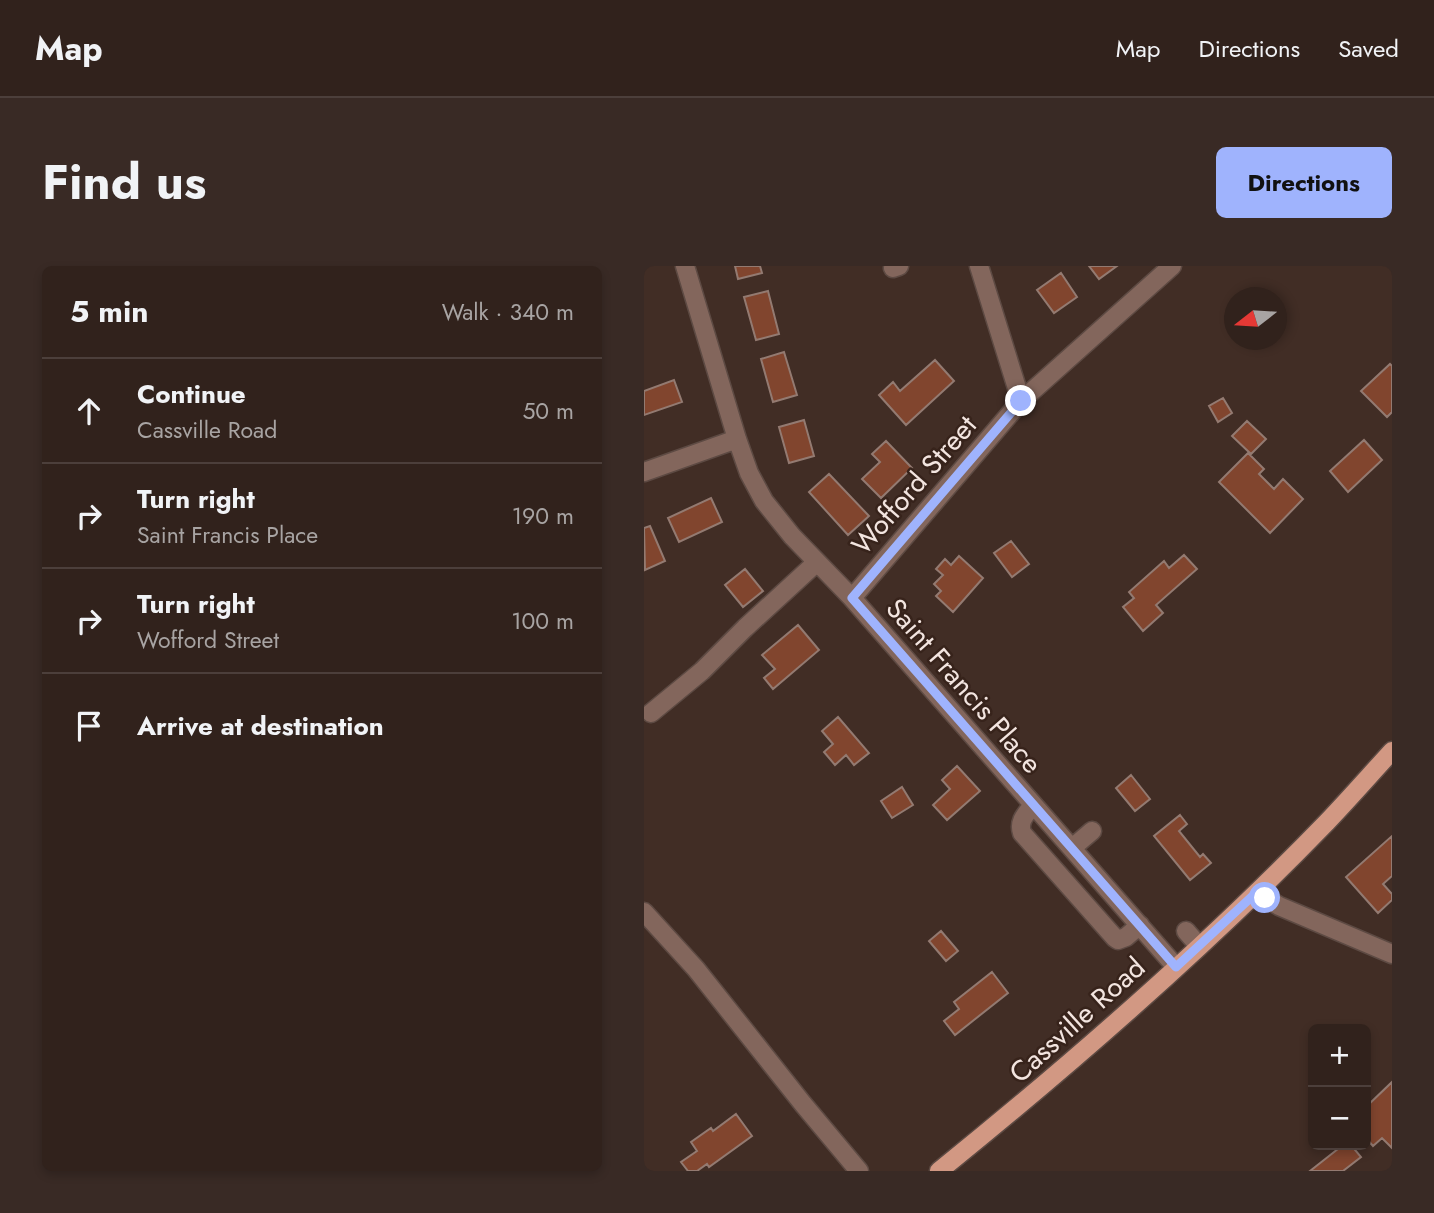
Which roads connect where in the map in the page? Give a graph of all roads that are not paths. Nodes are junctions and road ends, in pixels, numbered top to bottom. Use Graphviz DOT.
graph roads {
  1 [pos="685,266"];
  2 [pos="979,266"];
  3 [pos="1172,266"];
  4 [pos="1021,401"];
  5 [pos="737,439"];
  6 [pos="644,472"];
  7 [pos="817,562"];
  8 [pos="852,598"];
  9 [pos="650,713"];
  10 [pos="1392,751"];
  11 [pos="1033,805"];
  12 [pos="1092,831"];
  13 [pos="1072,848"];
  14 [pos="1258,891"];
  15 [pos="644,912"];
  16 [pos="1140,925"];
  17 [pos="1186,931"];
  18 [pos="1199,946"];
  19 [pos="1392,954"];
  20 [pos="1176,967"];
  21 [pos="859,1171"];
  22 [pos="939,1171"];
  1 -- 5 [label="street, Saint Francis Place"];
  2 -- 4 [label="street"];
  3 -- 4 [label="street, Wofford Street"];
  4 -- 8 [label="street, Wofford Street"];
  5 -- 6 [label="street"];
  5 -- 7 [label="street, Saint Francis Place"];
  7 -- 8 [label="street, Saint Francis Place"];
  7 -- 9 [label="street"];
  8 -- 11 [label="street, Saint Francis Place"];
  10 -- 14 [label="main road, Cassville Road"];
  11 -- 13 [label="street, Saint Francis Place"];
  11 -- 16 [label="street"];
  12 -- 13 [label="street"];
  13 -- 16 [label="street, Saint Francis Place"];
  14 -- 18 [label="main road, Cassville Road"];
  14 -- 19 [label="street"];
  15 -- 21 [label="street"];
  16 -- 20 [label="street, Saint Francis Place"];
  17 -- 18 [label="street"];
  18 -- 20 [label="main road, Cassville Road"];
  20 -- 22 [label="main road, Cassville Road"];
}
